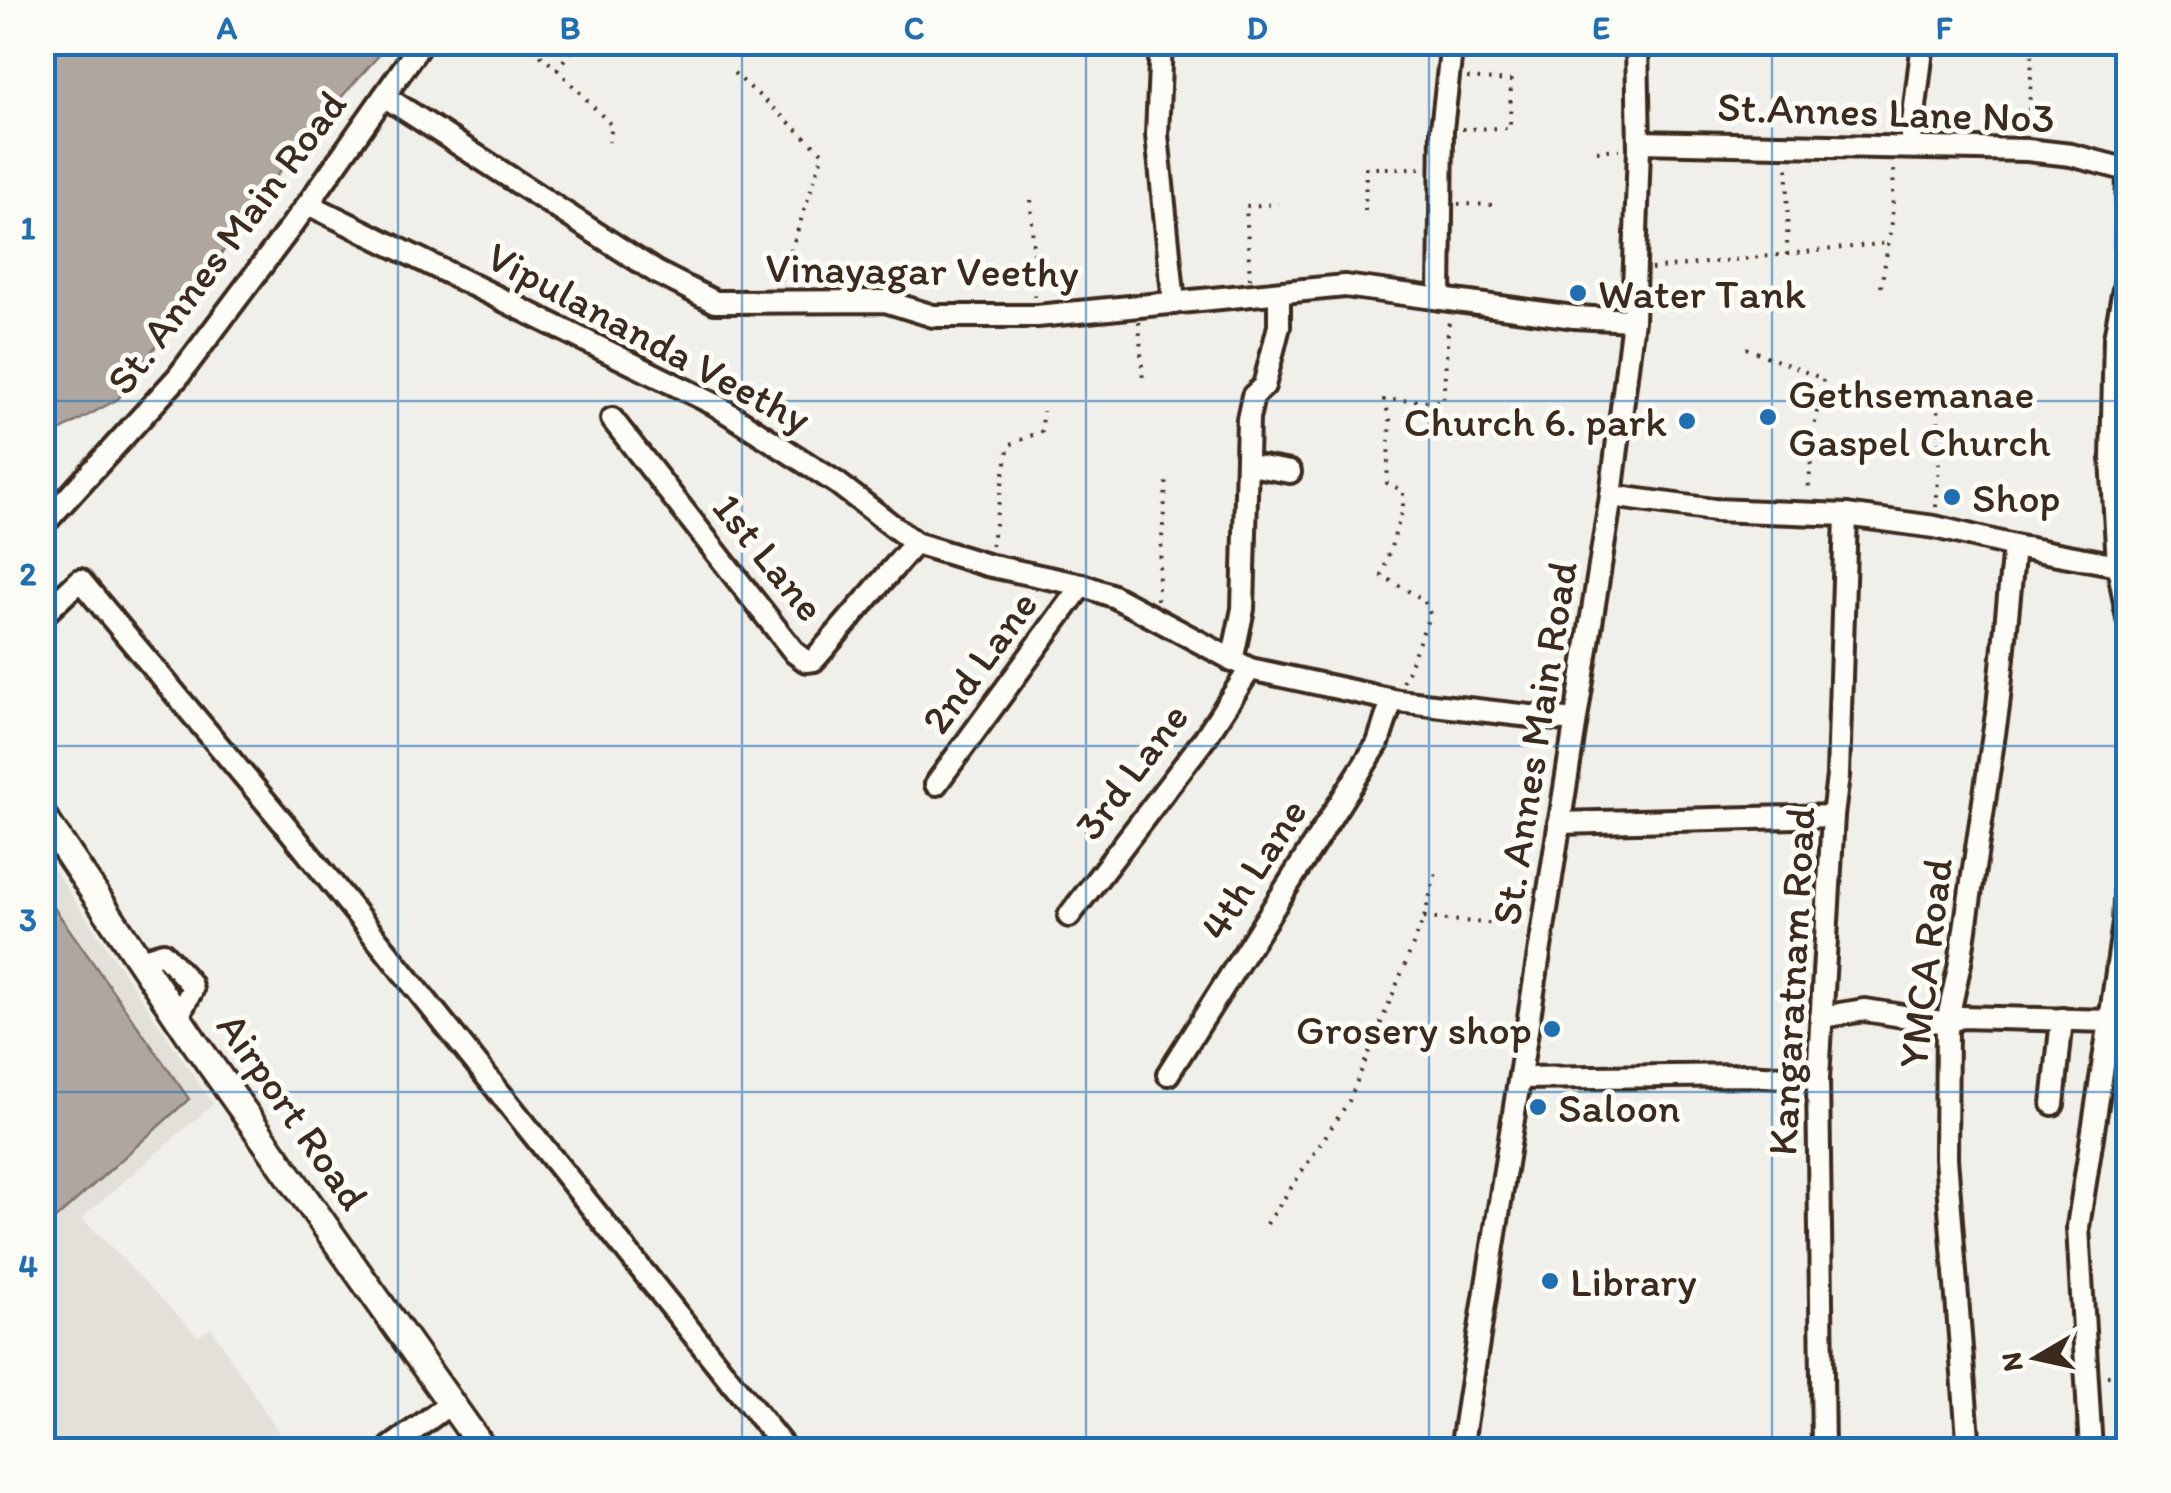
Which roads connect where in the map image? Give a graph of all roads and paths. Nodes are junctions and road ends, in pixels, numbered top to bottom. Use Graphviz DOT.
graph roads {
  1 [pos="422,42"];
  2 [pos="524,42"];
  3 [pos="578,42"];
  4 [pos="1161,42"];
  5 [pos="1452,42"];
  6 [pos="1612,42"];
  7 [pos="1923,42"];
  8 [pos="2030,42"];
  9 [pos="1637,44"];
  10 [pos="557,69"];
  11 [pos="734,73"];
  12 [pos="1448,76"];
  13 [pos="384,96"];
  14 [pos="1442,129"];
  15 [pos="609,142"];
  16 [pos="1639,142"];
  17 [pos="1788,146"];
  18 [pos="1902,146"];
  19 [pos="2027,150"];
  20 [pos="1443,168"];
  21 [pos="2128,170"];
  22 [pos="1031,200"];
  23 [pos="308,204"];
  24 [pos="1278,204"];
  25 [pos="1443,204"];
  26 [pos="1496,205"];
  27 [pos="1366,211"];
  28 [pos="1888,244"];
  29 [pos="1787,255"];
  30 [pos="1637,270"];
  31 [pos="1881,288"];
  32 [pos="1279,293"];
  33 [pos="1251,294"];
  34 [pos="1446,300"];
  35 [pos="1174,303"];
  36 [pos="773,304"];
  37 [pos="1138,308"];
  38 [pos="1037,316"];
  39 [pos="1633,320"];
  40 [pos="1746,348"];
  41 [pos="1142,382"];
  42 [pos="1938,392"];
  43 [pos="1043,411"];
  44 [pos="612,418"];
  45 [pos="1250,465"];
  46 [pos="1290,472"];
  47 [pos="1167,475"];
  48 [pos="1610,496"];
  49 [pos="1806,513"];
  50 [pos="1846,515"];
  51 [pos="42,526"];
  52 [pos="1935,527"];
  53 [pos="914,543"];
  54 [pos="2014,546"];
  55 [pos="988,565"];
  56 [pos="2118,565"];
  57 [pos="1082,585"];
  58 [pos="42,616"];
  59 [pos="1155,617"];
  60 [pos="2128,618"];
  61 [pos="1241,665"];
  62 [pos="1395,701"];
  63 [pos="1574,721"];
  64 [pos="936,784"];
  65 [pos="42,815"];
  66 [pos="1833,816"];
  67 [pos="1559,823"];
  68 [pos="2128,830"];
  69 [pos="1436,872"];
  70 [pos="1069,916"];
  71 [pos="1424,918"];
  72 [pos="1543,928"];
  73 [pos="1821,1018"];
  74 [pos="2062,1019"];
  75 [pos="2120,1020"];
  76 [pos="1947,1023"];
  77 [pos="1168,1074"];
  78 [pos="1520,1078"];
  79 [pos="1818,1079"];
  80 [pos="2053,1104"];
  81 [pos="1267,1224"];
  82 [pos="451,1402"];
  83 [pos="390,1449"];
  84 [pos="484,1450"];
  85 [pos="786,1450"];
  86 [pos="1461,1450"];
  87 [pos="1823,1450"];
  88 [pos="1969,1450"];
  89 [pos="2091,1450"];
  1 -- 13 [label="street, St. Annes Main Road"];
  2 -- 10 [label="path"];
  3 -- 10 [label="path"];
  4 -- 35 [label="street"];
  5 -- 12 [label="street"];
  6 -- 9 [label="street"];
  7 -- 18 [label="street"];
  8 -- 19 [label="path"];
  9 -- 16 [label="street, St. Annes Main Road"];
  10 -- 15 [label="path"];
  11 -- 36 [label="path"];
  12 -- 14 [label="street"];
  12 -- 14 [label="path"];
  13 -- 23 [label="street, St. Annes Main Road"];
  13 -- 36 [label="street, Vinayagar Veethy"];
  14 -- 20 [label="street"];
  16 -- 17 [label="street, St.Annes Lane No3"];
  16 -- 30 [label="street, St. Annes Main Road"];
  17 -- 18 [label="street, St.Annes Lane No3"];
  17 -- 29 [label="path"];
  18 -- 19 [label="street, St.Annes Lane No3"];
  18 -- 28 [label="path"];
  19 -- 21 [label="street, St.Annes Lane No3"];
  20 -- 25 [label="street"];
  20 -- 27 [label="path"];
  21 -- 56 [label="street"];
  22 -- 38 [label="path"];
  23 -- 51 [label="street, St. Annes Main Road"];
  23 -- 53 [label="street, Vipulananda Veethy"];
  24 -- 33 [label="path"];
  25 -- 26 [label="path"];
  25 -- 34 [label="street"];
  28 -- 29 [label="path"];
  28 -- 31 [label="path"];
  29 -- 30 [label="path"];
  30 -- 39 [label="street, St. Annes Main Road"];
  32 -- 33 [label="street, Vinayagar Veethy"];
  32 -- 34 [label="street, Vinayagar Veethy"];
  32 -- 45 [label="street"];
  33 -- 35 [label="street, Vinayagar Veethy"];
  34 -- 39 [label="street, Vinayagar Veethy"];
  34 -- 62 [label="path"];
  35 -- 37 [label="street, Vinayagar Veethy"];
  36 -- 38 [label="street, Vinayagar Veethy"];
  37 -- 38 [label="street, Vinayagar Veethy"];
  37 -- 41 [label="path"];
  39 -- 48 [label="street, St. Annes Main Road"];
  40 -- 49 [label="path"];
  42 -- 52 [label="path"];
  43 -- 55 [label="path"];
  44 -- 53 [label="street, 1st Lane"];
  45 -- 46 [label="street"];
  45 -- 61 [label="street"];
  47 -- 59 [label="path"];
  48 -- 49 [label="street"];
  48 -- 63 [label="street, St. Annes Main Road"];
  49 -- 50 [label="street"];
  50 -- 52 [label="street"];
  50 -- 66 [label="street, Kangaratnam Road"];
  52 -- 54 [label="street"];
  53 -- 55 [label="street, Vipulananda Veethy"];
  54 -- 56 [label="street"];
  54 -- 76 [label="street, YMCA Road"];
  55 -- 57 [label="street, Vipulananda Veethy"];
  56 -- 60 [label="street"];
  57 -- 59 [label="street, Vipulananda Veethy"];
  57 -- 64 [label="street, 2nd Lane"];
  58 -- 85 [label="street"];
  59 -- 61 [label="street, Vipulananda Veethy"];
  61 -- 62 [label="street, Vipulananda Veethy"];
  61 -- 70 [label="street, 3rd Lane"];
  62 -- 63 [label="street, Vipulananda Veethy"];
  62 -- 77 [label="street, 4th Lane"];
  63 -- 67 [label="street, St. Annes Main Road"];
  65 -- 82 [label="main road, Airport Road"];
  66 -- 67 [label="street"];
  66 -- 73 [label="street, Kangaratnam Road"];
  67 -- 72 [label="street, St. Annes Main Road"];
  68 -- 75 [label="street"];
  69 -- 71 [label="path"];
  71 -- 72 [label="path"];
  71 -- 81 [label="path"];
  72 -- 78 [label="street, St. Annes Main Road"];
  73 -- 76 [label="street"];
  73 -- 79 [label="street, Kangaratnam Road"];
  74 -- 75 [label="street"];
  74 -- 76 [label="street"];
  74 -- 80 [label="street"];
  75 -- 89 [label="street"];
  76 -- 88 [label="street, YMCA Road"];
  78 -- 79 [label="street"];
  78 -- 86 [label="street, St. Annes Main Road"];
  79 -- 87 [label="street, Kangaratnam Road"];
  82 -- 83 [label="street"];
  82 -- 84 [label="main road, Airport Road"];
}
